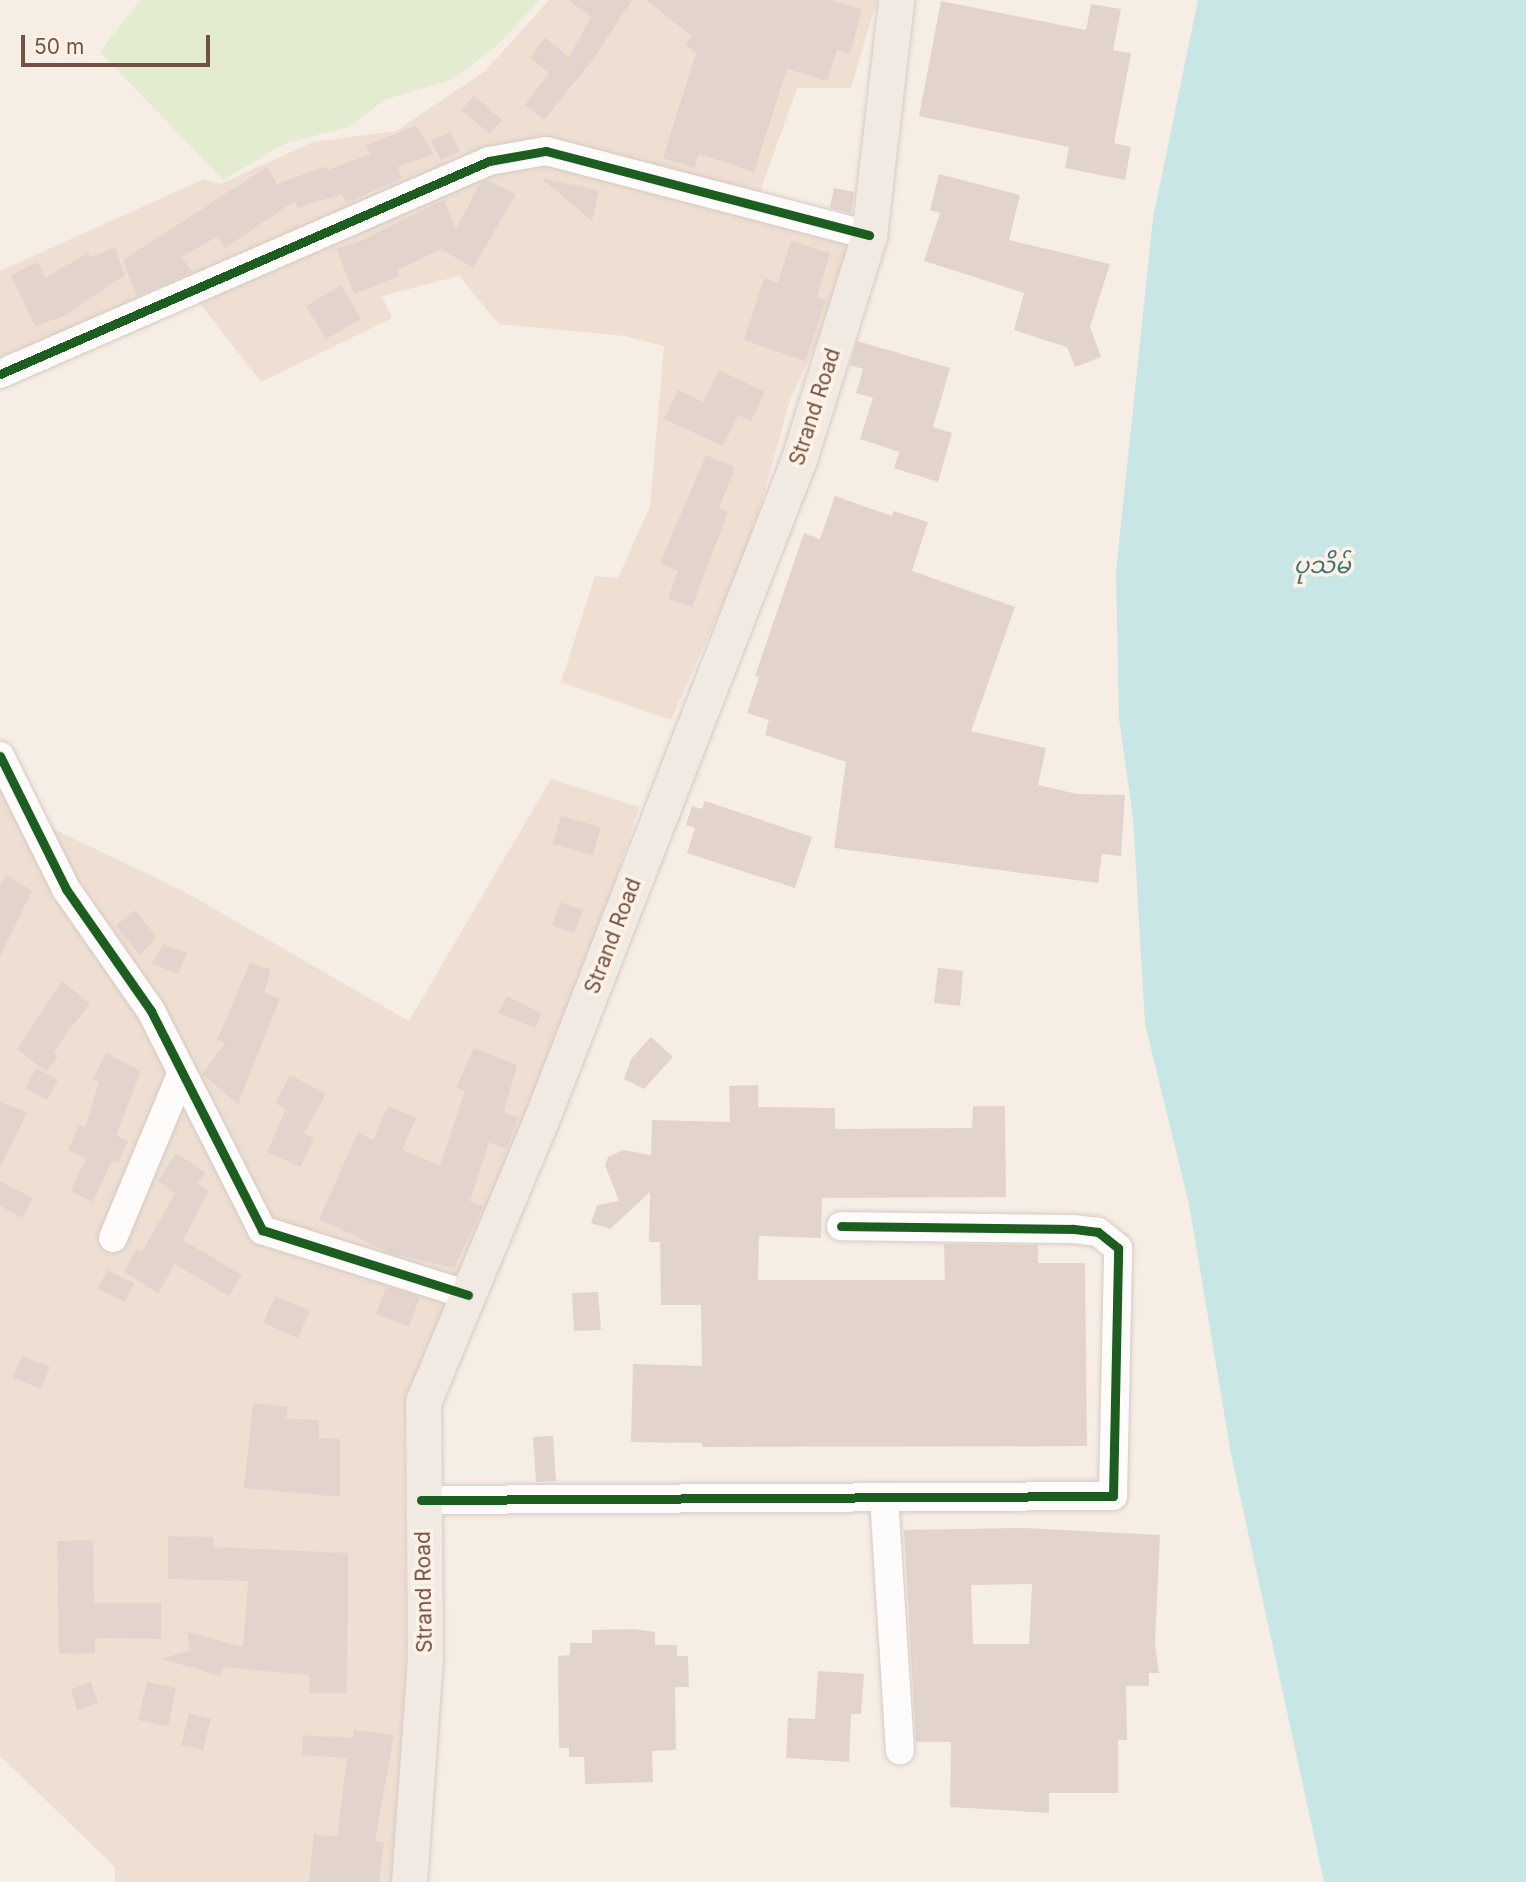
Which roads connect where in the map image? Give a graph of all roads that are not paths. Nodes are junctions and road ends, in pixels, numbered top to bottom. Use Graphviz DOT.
graph roads {
  1 [pos="895,0"];
  2 [pos="869,235"];
  3 [pos="0,374"];
  4 [pos="0,756"];
  5 [pos="181,1074"];
  6 [pos="841,1226"];
  7 [pos="113,1238"];
  8 [pos="468,1295"];
  9 [pos="884,1497"];
  10 [pos="421,1500"];
  11 [pos="900,1750"];
  12 [pos="409,1882"];
  1 -- 2 [label="main road, Strand Road"];
  2 -- 3 [label="street"];
  2 -- 8 [label="main road, Strand Road"];
  4 -- 5 [label="street"];
  5 -- 7 [label="street"];
  5 -- 8 [label="street"];
  6 -- 9 [label="street"];
  8 -- 10 [label="main road, Strand Road"];
  9 -- 10 [label="street"];
  9 -- 11 [label="street"];
  10 -- 12 [label="main road, Strand Road"];
}
